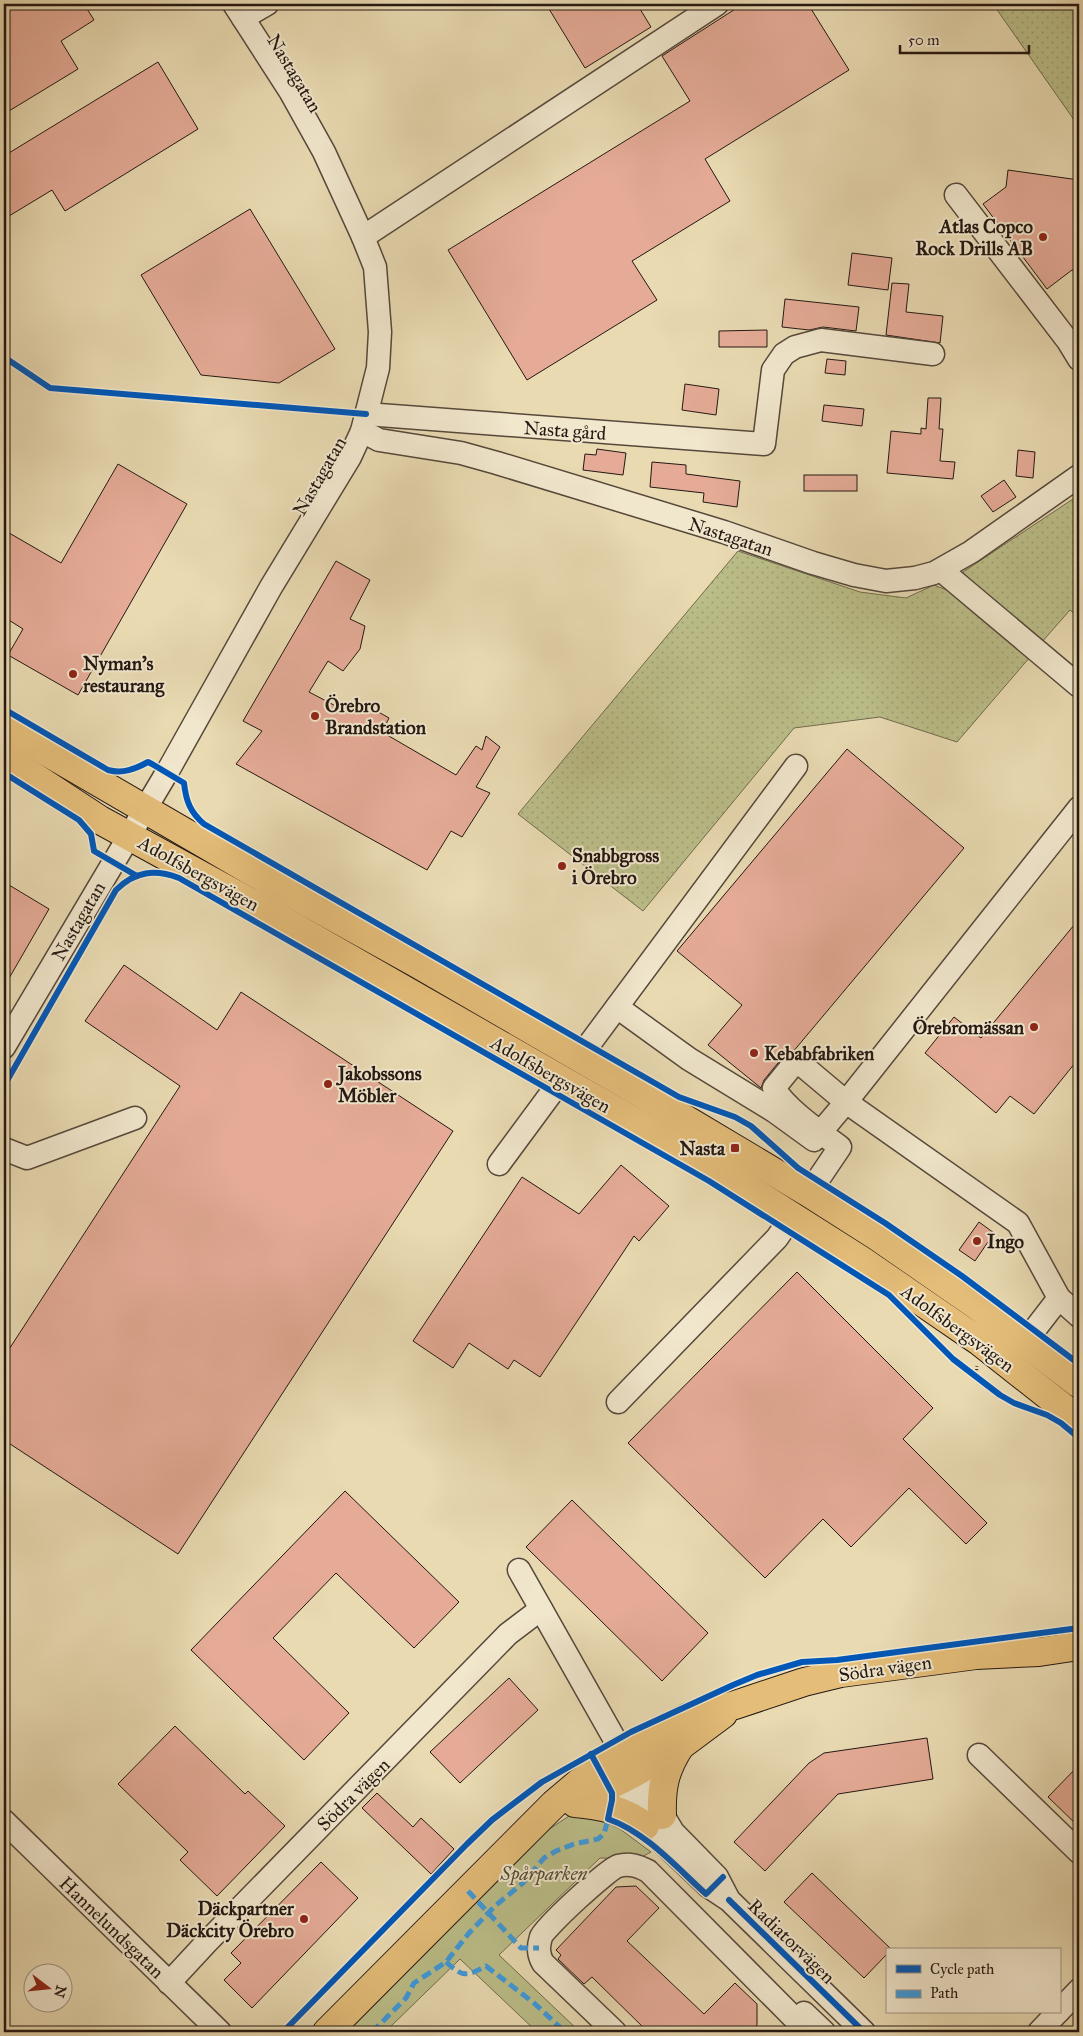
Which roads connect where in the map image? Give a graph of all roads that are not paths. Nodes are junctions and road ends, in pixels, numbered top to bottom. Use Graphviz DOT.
graph roads {
  1 [pos="267,4"];
  2 [pos="718,4"];
  3 [pos="239,11"];
  4 [pos="956,194"];
  5 [pos="363,237"];
  6 [pos="1077,350"];
  7 [pos="933,354"];
  8 [pos="364,422"];
  9 [pos="1079,476"];
  10 [pos="941,570"];
  11 [pos="1079,686"];
  12 [pos="4,727"];
  13 [pos="4,757"];
  14 [pos="796,766"];
  15 [pos="1079,808"];
  16 [pos="145,810"];
  17 [pos="129,835"];
  18 [pos="617,1007"];
  19 [pos="4,1047"];
  20 [pos="579,1058"];
  21 [pos="561,1080"];
  22 [pos="846,1102"];
  23 [pos="135,1118"];
  24 [pos="820,1132"];
  25 [pos="4,1149"];
  26 [pos="499,1164"];
  27 [pos="809,1192"];
  28 [pos="792,1216"];
  29 [pos="1059,1298"];
  30 [pos="1079,1316"];
  31 [pos="1025,1342"];
  32 [pos="1008,1363"];
  33 [pos="1079,1384"];
  34 [pos="618,1402"];
  35 [pos="1079,1420"];
  36 [pos="519,1570"];
  37 [pos="541,1610"];
  38 [pos="1079,1646"];
  39 [pos="1039,1652"];
  40 [pos="1079,1654"];
  41 [pos="735,1706"];
  42 [pos="680,1746"];
  43 [pos="979,1755"];
  44 [pos="628,1764"];
  45 [pos="575,1803"];
  46 [pos="653,1820"];
  47 [pos="4,1821"];
  48 [pos="529,1830"];
  49 [pos="1079,1852"];
  50 [pos="169,1983"];
  51 [pos="1079,1990"];
  52 [pos="823,1992"];
  53 [pos="1060,2011"];
  54 [pos="1057,2014"];
  55 [pos="796,2022"];
  56 [pos="220,2032"];
  57 [pos="327,2032"];
  58 [pos="615,2032"];
  59 [pos="824,2032"];
  60 [pos="864,2032"];
  61 [pos="1039,2032"];
  1 -- 3 [label="street"];
  2 -- 5 [label="street"];
  3 -- 5 [label="street, Nastagatan"];
  4 -- 6 [label="street"];
  5 -- 8 [label="street, Nastagatan"];
  7 -- 8 [label="street, Nasta gård"];
  8 -- 10 [label="street, Nastagatan"];
  8 -- 16 [label="street, Nastagatan"];
  9 -- 10 [label="street, Nastagatan"];
  10 -- 11 [label="street"];
  12 -- 16 [label="main road, Adolfsbergsvägen"];
  13 -- 17 [label="main road, Adolfsbergsvägen"];
  14 -- 18 [label="street"];
  15 -- 22 [label="street"];
  16 -- 17 [label="street, Nastagatan"];
  16 -- 20 [label="main road, Adolfsbergsvägen"];
  17 -- 19 [label="street, Nastagatan"];
  17 -- 21 [label="main road, Adolfsbergsvägen"];
  18 -- 20 [label="street"];
  18 -- 24 [label="street"];
  20 -- 21 [label="main road"];
  20 -- 27 [label="main road, Adolfsbergsvägen"];
  21 -- 26 [label="street"];
  21 -- 28 [label="main road, Adolfsbergsvägen"];
  22 -- 24 [label="street"];
  22 -- 24 [label="street"];
  22 -- 29 [label="street"];
  23 -- 25 [label="street"];
  24 -- 27 [label="street"];
  27 -- 28 [label="main road"];
  27 -- 31 [label="main road, Adolfsbergsvägen"];
  28 -- 32 [label="main road, Adolfsbergsvägen"];
  28 -- 34 [label="street"];
  29 -- 30 [label="street"];
  29 -- 31 [label="street"];
  31 -- 32 [label="main road"];
  31 -- 33 [label="main road, Adolfsbergsvägen"];
  32 -- 35 [label="main road, Adolfsbergsvägen"];
  36 -- 37 [label="street"];
  37 -- 44 [label="street"];
  37 -- 50 [label="street, Södra vägen"];
  38 -- 39 [label="main road, Södra vägen"];
  39 -- 40 [label="main road, Södra vägen"];
  39 -- 41 [label="main road, Södra vägen"];
  41 -- 42 [label="main road, Södra vägen"];
  41 -- 44 [label="main road, Södra vägen"];
  42 -- 44 [label="main road, Södra vägen"];
  42 -- 46 [label="main road"];
  43 -- 49 [label="street"];
  44 -- 45 [label="main road, Södra vägen"];
  44 -- 46 [label="street, Radiatorvägen"];
  44 -- 48 [label="main road, Södra vägen"];
  45 -- 46 [label="main road"];
  45 -- 48 [label="main road, Södra vägen"];
  46 -- 52 [label="street, Radiatorvägen"];
  47 -- 50 [label="street, Hannelundsgatan"];
  48 -- 57 [label="main road, Södra vägen"];
  50 -- 56 [label="street, Hannelundsgatan"];
  51 -- 53 [label="street"];
  52 -- 55 [label="street"];
  52 -- 60 [label="street, Radiatorvägen"];
  54 -- 61 [label="street"];
  55 -- 58 [label="street"];
  55 -- 59 [label="street"];
}
